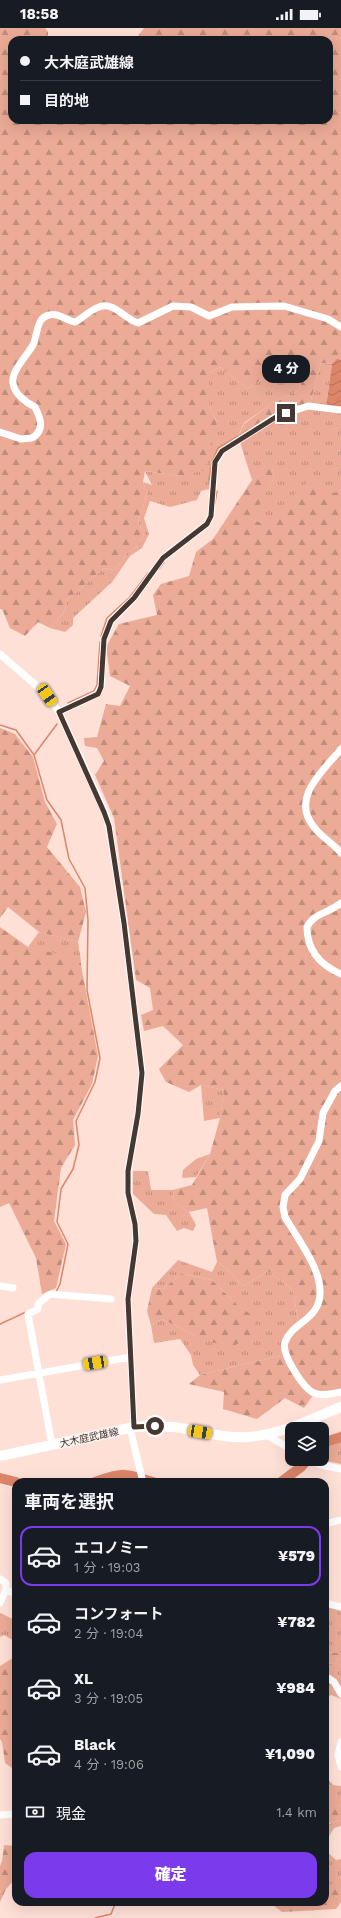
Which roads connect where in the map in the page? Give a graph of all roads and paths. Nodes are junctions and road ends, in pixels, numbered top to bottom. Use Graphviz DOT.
graph roads {
  1 [pos="341,327"];
  2 [pos="341,410"];
  3 [pos="0,432"];
  4 [pos="0,654"];
  5 [pos="59,712"];
  6 [pos="341,749"];
  7 [pos="341,853"];
  8 [pos="341,903"];
  9 [pos="341,974"];
  10 [pos="341,1086"];
  11 [pos="0,1286"];
  12 [pos="12,1288"];
  13 [pos="111,1298"];
  14 [pos="131,1357"];
  15 [pos="39,1373"];
  16 [pos="0,1380"];
  17 [pos="341,1392"];
  18 [pos="341,1407"];
  19 [pos="132,1427"];
  20 [pos="267,1435"];
  21 [pos="52,1445"];
  22 [pos="285,1446"];
  23 [pos="0,1456"];
  24 [pos="327,1466"];
  25 [pos="341,1469"];
  26 [pos="141,1478"];
  27 [pos="341,1520"];
  28 [pos="329,1523"];
  29 [pos="0,1579"];
  30 [pos="6,1590"];
  31 [pos="12,1592"];
  32 [pos="0,1603"];
  33 [pos="329,1604"];
  34 [pos="341,1608"];
  35 [pos="329,1679"];
  36 [pos="341,1694"];
  37 [pos="341,1742"];
  38 [pos="341,1767"];
  39 [pos="12,1814"];
  40 [pos="0,1815"];
  1 -- 3 [label="street"];
  2 -- 5 [label="street"];
  4 -- 5 [label="street"];
  5 -- 14 [label="street"];
  6 -- 7 [label="street"];
  8 -- 9 [label="street"];
  10 -- 17 [label="street"];
  11 -- 12 [label="street"];
  13 -- 15 [label="street"];
  14 -- 15 [label="street"];
  14 -- 19 [label="street"];
  15 -- 16 [label="street"];
  15 -- 21 [label="street"];
  18 -- 20 [label="main road, 大木庭武雄線"];
  19 -- 20 [label="main road, 大木庭武雄線"];
  19 -- 21 [label="main road, 大木庭武雄線"];
  19 -- 26 [label="street"];
  20 -- 22 [label="street"];
  21 -- 23 [label="main road, 大木庭武雄線"];
  24 -- 25 [label="street"];
  27 -- 28 [label="street"];
  29 -- 30 [label="street"];
  30 -- 31 [label="street"];
  30 -- 32 [label="street"];
  33 -- 34 [label="street"];
  35 -- 36 [label="street"];
  37 -- 38 [label="street"];
  39 -- 40 [label="street"];
}
